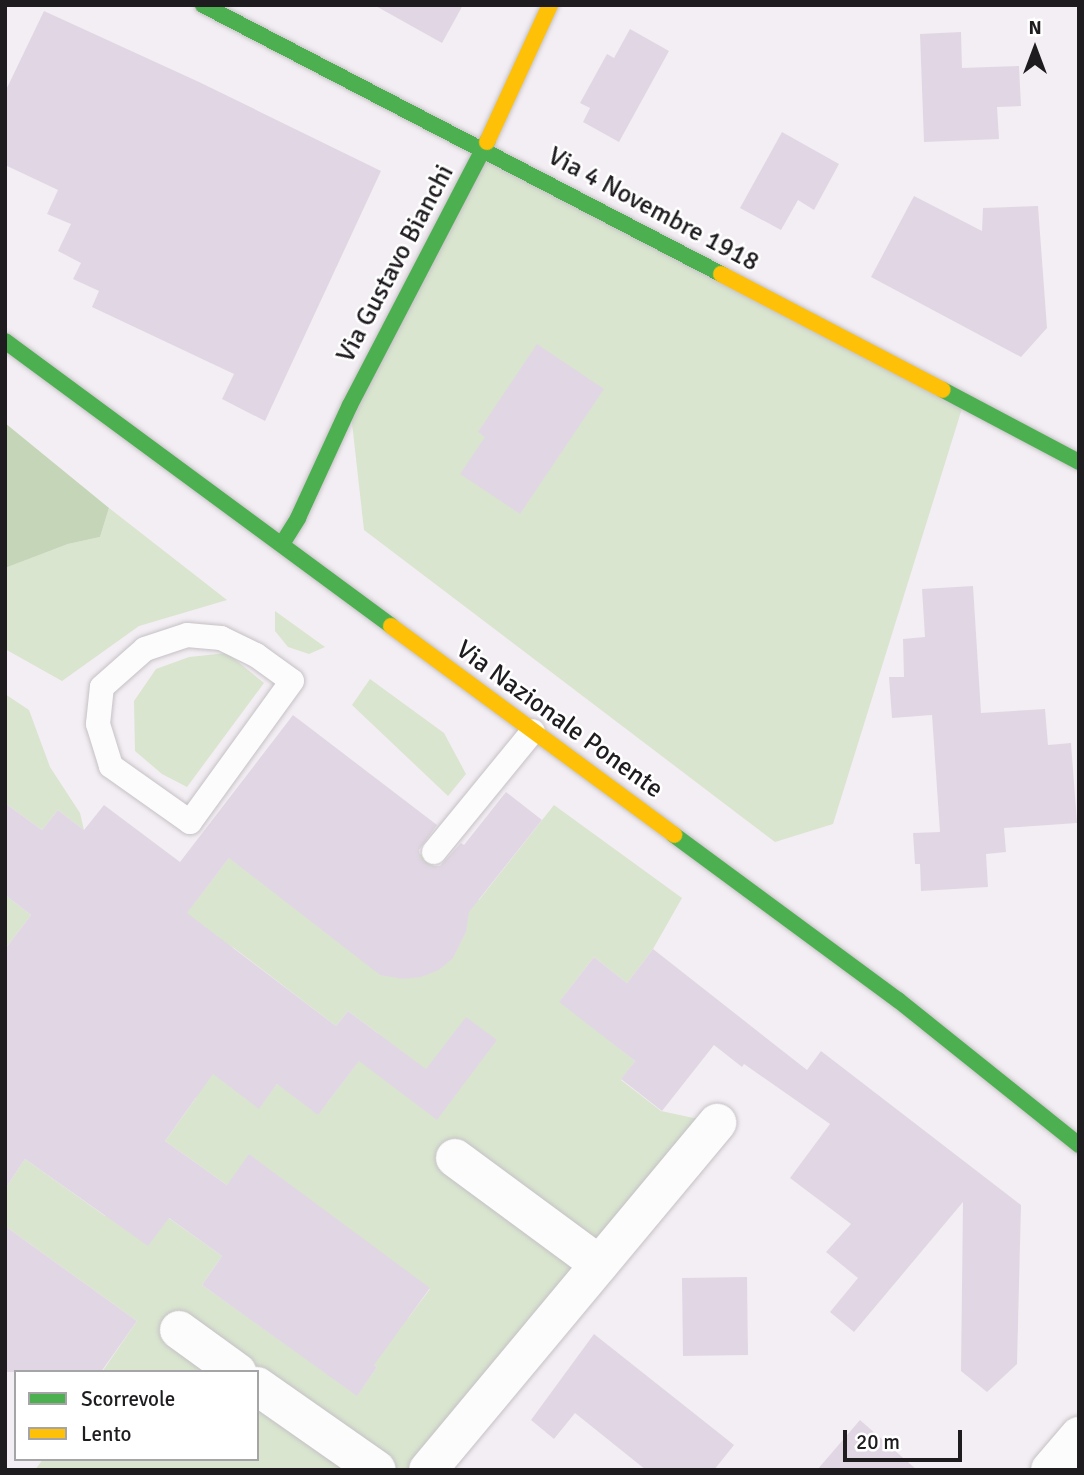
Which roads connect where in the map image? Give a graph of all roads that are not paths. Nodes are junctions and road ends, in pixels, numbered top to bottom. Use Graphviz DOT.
graph roads {
  1 [pos="202,5"];
  2 [pos="550,5"];
  3 [pos="484,149"];
  4 [pos="5,341"];
  5 [pos="1079,463"];
  6 [pos="282,544"];
  7 [pos="98,724"];
  8 [pos="533,731"];
  9 [pos="434,852"];
  10 [pos="717,1123"];
  11 [pos="1079,1145"];
  12 [pos="455,1158"];
  13 [pos="599,1264"];
  14 [pos="178,1330"];
  15 [pos="234,1370"];
  16 [pos="259,1387"];
  17 [pos="1079,1436"];
  18 [pos="376,1470"];
  19 [pos="428,1470"];
  20 [pos="1050,1470"];
  1 -- 3 [label="street, Via 4 Novembre 1918"];
  2 -- 3 [label="street, Via Gustavo Bianchi"];
  3 -- 5 [label="street, Via 4 Novembre 1918"];
  3 -- 6 [label="street, Via Gustavo Bianchi"];
  4 -- 6 [label="street, Via Nazionale Ponente"];
  6 -- 8 [label="street, Via Nazionale Ponente"];
  7 -- 7 [label="lane"];
  8 -- 9 [label="lane"];
  8 -- 11 [label="street, Via Nazionale Ponente"];
  10 -- 13 [label="street"];
  12 -- 13 [label="street"];
  13 -- 19 [label="street"];
  14 -- 15 [label="street"];
  16 -- 18 [label="street"];
  17 -- 20 [label="street"];
}
